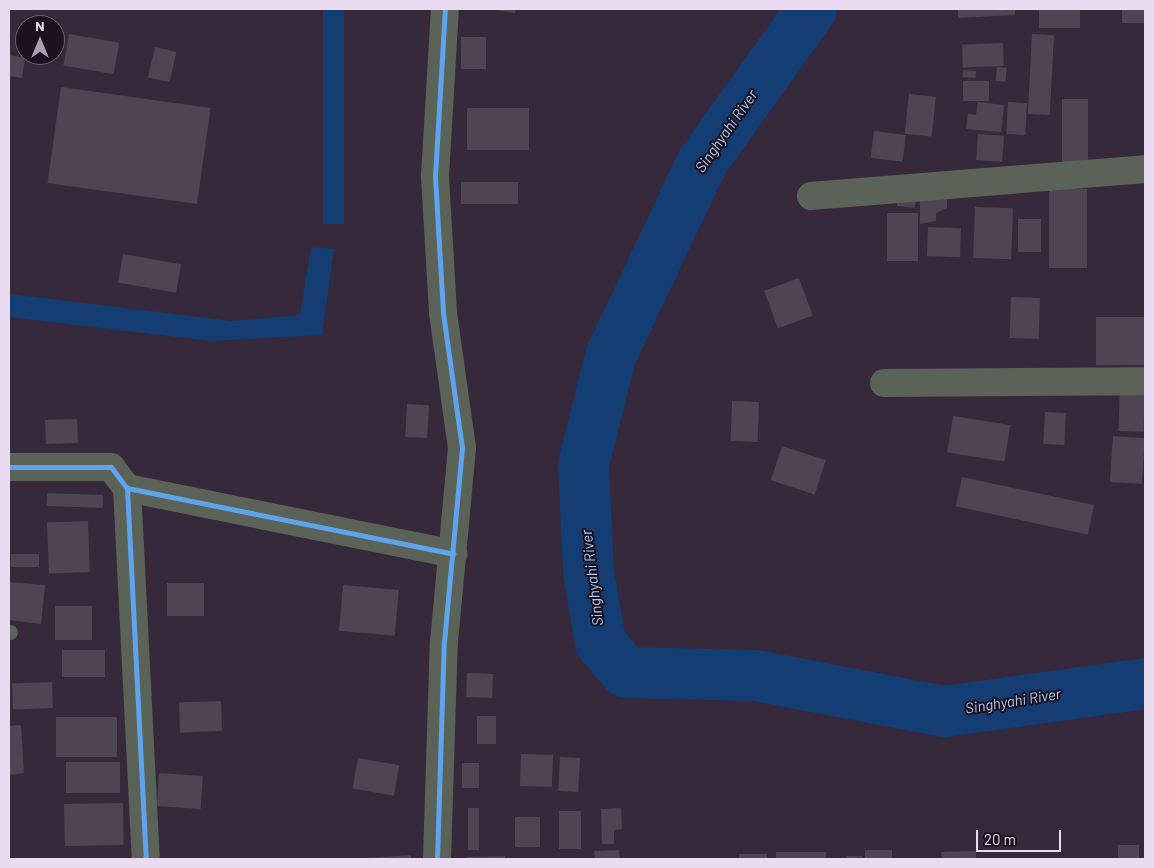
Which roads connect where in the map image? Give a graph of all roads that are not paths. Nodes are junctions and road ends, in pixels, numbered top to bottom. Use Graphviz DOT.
graph roads {
  1 [pos="445,9"];
  2 [pos="1145,169"];
  3 [pos="811,196"];
  4 [pos="1145,381"];
  5 [pos="884,383"];
  6 [pos="9,467"];
  7 [pos="127,488"];
  8 [pos="453,554"];
  9 [pos="146,859"];
  10 [pos="437,859"];
  1 -- 8 [label="street"];
  2 -- 3 [label="street"];
  4 -- 5 [label="street"];
  6 -- 7 [label="street"];
  7 -- 8 [label="street"];
  7 -- 9 [label="street"];
  8 -- 10 [label="street"];
}
